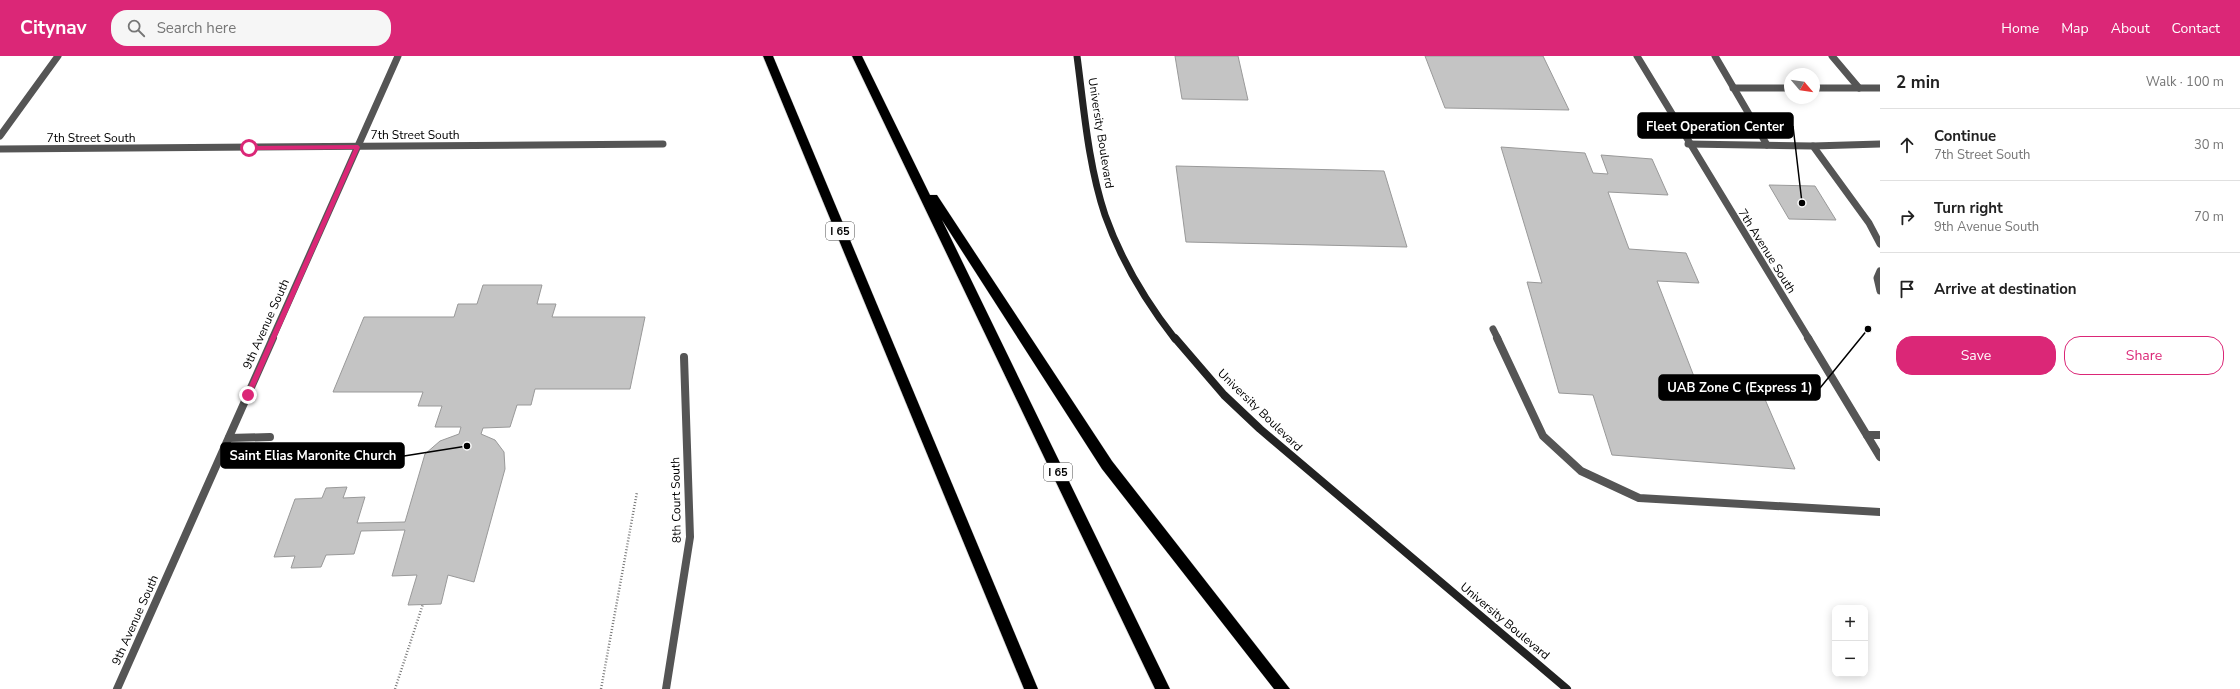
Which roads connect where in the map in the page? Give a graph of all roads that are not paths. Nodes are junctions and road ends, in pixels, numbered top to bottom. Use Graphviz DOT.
graph roads {
  1 [pos="58,56"];
  2 [pos="398,56"];
  3 [pos="768,56"];
  4 [pos="857,56"];
  5 [pos="1077,56"];
  6 [pos="1637,56"];
  7 [pos="1715,56"];
  8 [pos="1832,56"];
  9 [pos="1733,88"];
  10 [pos="1784,88"];
  11 [pos="1820,88"];
  12 [pos="1858,88"];
  13 [pos="1880,88"];
  14 [pos="0,136"];
  15 [pos="663,144"];
  16 [pos="1688,144"];
  17 [pos="1880,144"];
  18 [pos="1767,145"];
  19 [pos="1812,146"];
  20 [pos="358,147"];
  21 [pos="0,149"];
  22 [pos="906,157"];
  23 [pos="1880,244"];
  24 [pos="1880,271"];
  25 [pos="1880,291"];
  26 [pos="1493,329"];
  27 [pos="684,357"];
  28 [pos="1867,435"];
  29 [pos="1880,435"];
  30 [pos="270,437"];
  31 [pos="229,438"];
  32 [pos="1880,457"];
  33 [pos="1880,512"];
  34 [pos="118,689"];
  35 [pos="666,689"];
  36 [pos="1031,689"];
  37 [pos="1163,689"];
  38 [pos="1283,689"];
  39 [pos="1567,689"];
  1 -- 14 [label="street"];
  2 -- 20 [label="street, 9th Avenue South"];
  3 -- 36 [label="highway, I 65"];
  4 -- 22 [label="highway, I 65"];
  5 -- 39 [label="main road, University Boulevard"];
  6 -- 16 [label="street, 7th Avenue South"];
  7 -- 9 [label="street"];
  8 -- 12 [label="street"];
  9 -- 10 [label="street"];
  9 -- 18 [label="street"];
  11 -- 12 [label="street"];
  12 -- 13 [label="street"];
  15 -- 20 [label="street, 7th Street South"];
  16 -- 18 [label="street"];
  16 -- 28 [label="street, 7th Avenue South"];
  17 -- 19 [label="street"];
  18 -- 19 [label="street"];
  19 -- 23 [label="street"];
  20 -- 21 [label="street, 7th Street South"];
  20 -- 31 [label="street, 9th Avenue South"];
  22 -- 37 [label="highway, I 65"];
  22 -- 38 [label="highway"];
  24 -- 25 [label="street"];
  26 -- 33 [label="street"];
  27 -- 35 [label="street, 8th Court South"];
  28 -- 29 [label="street"];
  28 -- 32 [label="street, 7th Avenue South"];
  30 -- 31 [label="street"];
  31 -- 34 [label="street, 9th Avenue South"];
}
